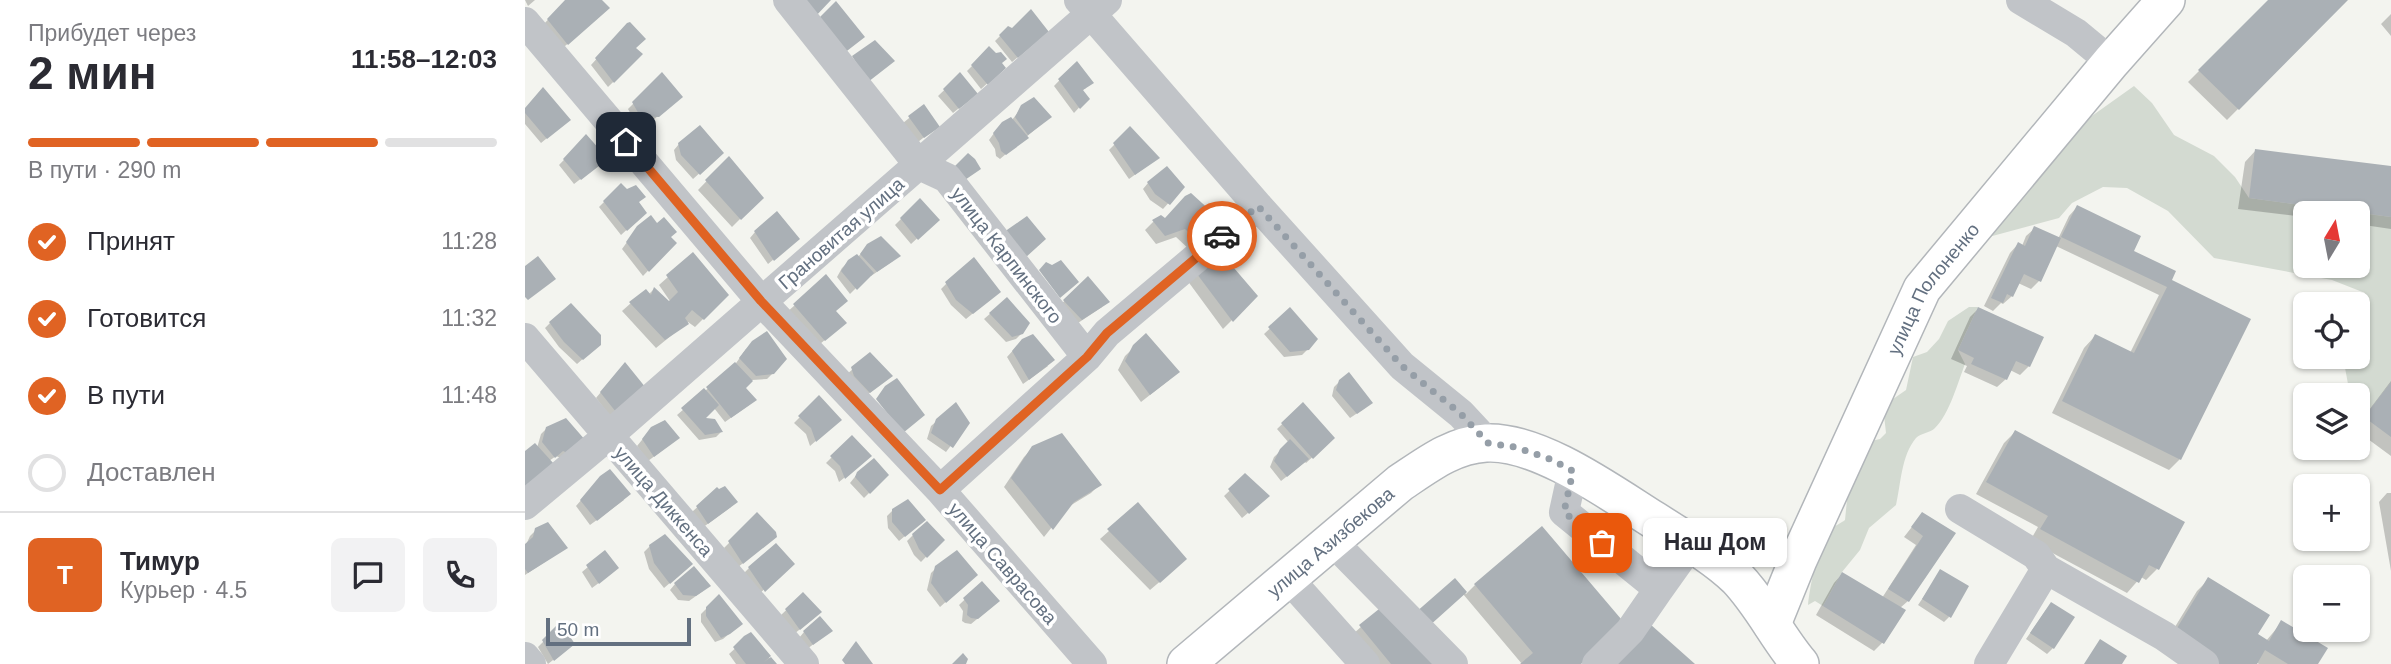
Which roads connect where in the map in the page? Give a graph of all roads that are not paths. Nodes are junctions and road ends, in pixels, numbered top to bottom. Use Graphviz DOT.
graph roads {
  1 [pos="788,0"];
  2 [pos="2021,0"];
  3 [pos="2061,0"];
  4 [pos="2166,0"];
  5 [pos="1092,5"];
  6 [pos="525,22"];
  7 [pos="2076,33"];
  8 [pos="2111,62"];
  9 [pos="919,165"];
  10 [pos="1258,206"];
  11 [pos="761,301"];
  12 [pos="525,338"];
  13 [pos="1087,357"];
  14 [pos="608,436"];
  15 [pos="1488,443"];
  16 [pos="1573,471"];
  17 [pos="940,490"];
  18 [pos="525,505"];
  19 [pos="1959,509"];
  20 [pos="1332,541"];
  21 [pos="1705,553"];
  22 [pos="1798,560"];
  23 [pos="2046,569"];
  24 [pos="1288,578"];
  25 [pos="1659,589"];
  26 [pos="1772,624"];
  27 [pos="525,657"];
  28 [pos="531,664"];
  29 [pos="804,664"];
  30 [pos="1092,664"];
  31 [pos="1186,664"];
  32 [pos="1365,664"];
  33 [pos="1453,664"];
  34 [pos="1598,664"];
  35 [pos="1800,664"];
  36 [pos="1989,664"];
  37 [pos="2204,664"];
  1 -- 9 [label="street, улица Карпинского"];
  2 -- 7 [label="street"];
  3 -- 7 [label="street"];
  4 -- 8 [label="main road, улица Полоненко"];
  5 -- 9 [label="street, Грановитая улица"];
  5 -- 10 [label="street"];
  6 -- 11 [label="street, улица Саврасова"];
  7 -- 8 [label="street"];
  8 -- 22 [label="main road, улица Полоненко"];
  9 -- 11 [label="street, Грановитая улица"];
  9 -- 13 [label="street, улица Карпинского"];
  10 -- 13 [label="street"];
  10 -- 15 [label="street"];
  11 -- 14 [label="street, Грановитая улица"];
  11 -- 17 [label="street, улица Саврасова"];
  12 -- 14 [label="street, улица Диккенса"];
  13 -- 17 [label="street"];
  14 -- 18 [label="street, Грановитая улица"];
  14 -- 29 [label="street, улица Диккенса"];
  15 -- 16 [label="main road"];
  15 -- 20 [label="main road, улица Азизбекова"];
  16 -- 21 [label="main road"];
  16 -- 25 [label="street"];
  17 -- 30 [label="street, улица Саврасова"];
  19 -- 23 [label="street"];
  20 -- 24 [label="main road, улица Азизбекова"];
  20 -- 33 [label="street"];
  21 -- 22 [label="main road"];
  21 -- 25 [label="street"];
  21 -- 26 [label="main road"];
  22 -- 26 [label="main road, улица Полоненко"];
  23 -- 36 [label="street"];
  23 -- 37 [label="street"];
  24 -- 31 [label="main road, улица Азизбекова"];
  24 -- 32 [label="street"];
  25 -- 34 [label="street"];
  26 -- 35 [label="main road"];
  27 -- 28 [label="street"];
}
